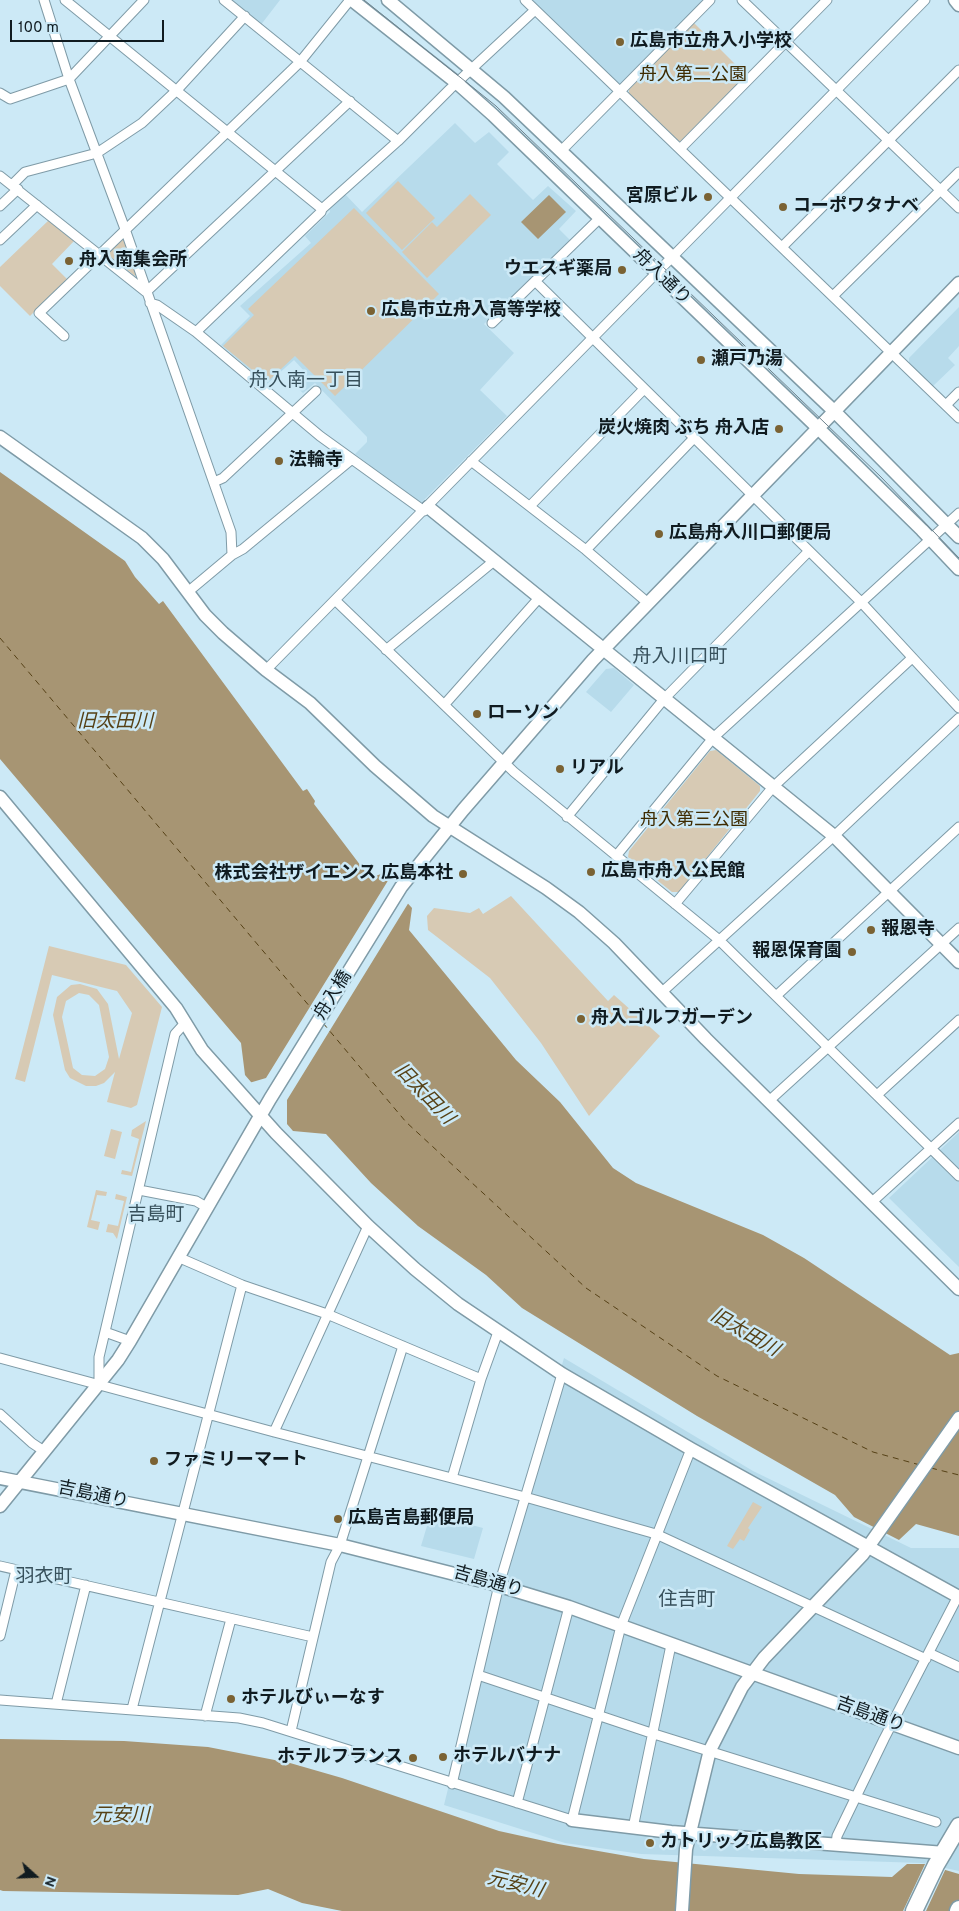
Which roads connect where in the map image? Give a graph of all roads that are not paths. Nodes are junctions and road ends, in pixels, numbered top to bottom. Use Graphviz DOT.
graph roads {
  1 [pos="44,0"];
  2 [pos="66,0"];
  3 [pos="144,0"];
  4 [pos="224,0"];
  5 [pos="351,0"];
  6 [pos="388,0"];
  7 [pos="524,0"];
  8 [pos="710,0"];
  9 [pos="742,0"];
  10 [pos="827,0"];
  11 [pos="925,0"];
  12 [pos="955,0"];
  13 [pos="959,5"];
  14 [pos="535,10"];
  15 [pos="245,16"];
  16 [pos="110,37"];
  17 [pos="786,43"];
  18 [pos="300,62"];
  19 [pos="472,69"];
  20 [pos="959,70"];
  21 [pos="69,79"];
  22 [pos="457,83"];
  23 [pos="836,89"];
  24 [pos="176,90"];
  25 [pos="620,93"];
  26 [pos="1,96"];
  27 [pos="350,102"];
  28 [pos="227,133"];
  29 [pos="398,141"];
  30 [pos="889,141"];
  31 [pos="680,149"];
  32 [pos="561,151"];
  33 [pos="97,153"];
  34 [pos="274,171"];
  35 [pos="959,172"];
  36 [pos="0,176"];
  37 [pos="15,187"];
  38 [pos="941,190"];
  39 [pos="730,198"];
  40 [pos="36,205"];
  41 [pos="0,206"];
  42 [pos="959,208"];
  43 [pos="322,209"];
  44 [pos="600,218"];
  45 [pos="126,229"];
  46 [pos="0,240"];
  47 [pos="782,247"];
  48 [pos="99,255"];
  49 [pos="673,256"];
  50 [pos="656,274"];
  51 [pos="535,281"];
  52 [pos="959,283"];
  53 [pos="146,292"];
  54 [pos="833,296"];
  55 [pos="150,303"];
  56 [pos="492,323"];
  57 [pos="196,332"];
  58 [pos="64,336"];
  59 [pos="594,338"];
  60 [pos="893,353"];
  61 [pos="644,389"];
  62 [pos="316,391"];
  63 [pos="959,392"];
  64 [pos="946,405"];
  65 [pos="835,412"];
  66 [pos="294,413"];
  67 [pos="959,418"];
  68 [pos="819,429"];
  69 [pos="0,438"];
  70 [pos="694,438"];
  71 [pos="352,459"];
  72 [pos="471,461"];
  73 [pos="214,482"];
  74 [pos="753,496"];
  75 [pos="530,506"];
  76 [pos="426,509"];
  77 [pos="959,513"];
  78 [pos="947,524"];
  79 [pos="959,537"];
  80 [pos="931,538"];
  81 [pos="586,550"];
  82 [pos="809,551"];
  83 [pos="232,554"];
  84 [pos="494,561"];
  85 [pos="959,570"];
  86 [pos="189,591"];
  87 [pos="539,598"];
  88 [pos="336,601"];
  89 [pos="861,602"];
  90 [pos="648,604"];
  91 [pos="604,649"];
  92 [pos="386,650"];
  93 [pos="912,658"];
  94 [pos="266,670"];
  95 [pos="664,699"];
  96 [pos="444,705"];
  97 [pos="959,708"];
  98 [pos="959,718"];
  99 [pos="713,738"];
  100 [pos="504,764"];
  101 [pos="773,787"];
  102 [pos="0,797"];
  103 [pos="568,816"];
  104 [pos="450,827"];
  105 [pos="959,827"];
  106 [pos="834,836"];
  107 [pos="616,856"];
  108 [pos="890,891"];
  109 [pos="675,904"];
  110 [pos="959,928"];
  111 [pos="718,939"];
  112 [pos="941,945"];
  113 [pos="959,962"];
  114 [pos="661,993"];
  115 [pos="776,996"];
  116 [pos="959,1020"];
  117 [pos="185,1023"];
  118 [pos="827,1048"];
  119 [pos="877,1095"];
  120 [pos="770,1100"];
  121 [pos="261,1116"];
  122 [pos="959,1123"];
  123 [pos="931,1148"];
  124 [pos="959,1176"];
  125 [pos="140,1190"];
  126 [pos="872,1202"];
  127 [pos="208,1208"];
  128 [pos="368,1226"];
  129 [pos="180,1258"];
  130 [pos="242,1285"];
  131 [pos="959,1289"];
  132 [pos="327,1314"];
  133 [pos="105,1332"];
  134 [pos="498,1332"];
  135 [pos="130,1341"];
  136 [pos="403,1346"];
  137 [pos="0,1358"];
  138 [pos="562,1374"];
  139 [pos="481,1379"];
  140 [pos="99,1383"];
  141 [pos="0,1414"];
  142 [pos="207,1414"];
  143 [pos="959,1418"];
  144 [pos="274,1432"];
  145 [pos="691,1449"];
  146 [pos="44,1451"];
  147 [pos="368,1457"];
  148 [pos="0,1478"];
  149 [pos="452,1478"];
  150 [pos="22,1481"];
  151 [pos="525,1497"];
  152 [pos="0,1506"];
  153 [pos="181,1515"];
  154 [pos="656,1534"];
  155 [pos="340,1545"];
  156 [pos="869,1547"];
  157 [pos="0,1566"];
  158 [pos="16,1570"];
  159 [pos="86,1585"];
  160 [pos="499,1585"];
  161 [pos="958,1597"];
  162 [pos="160,1602"];
  163 [pos="813,1606"];
  164 [pos="569,1608"];
  165 [pos="231,1619"];
  166 [pos="620,1626"];
  167 [pos="0,1636"];
  168 [pos="312,1638"];
  169 [pos="671,1645"];
  170 [pos="927,1656"];
  171 [pos="959,1667"];
  172 [pos="750,1673"];
  173 [pos="478,1675"];
  174 [pos="545,1698"];
  175 [pos="0,1700"];
  176 [pos="56,1704"];
  177 [pos="132,1709"];
  178 [pos="598,1715"];
  179 [pos="205,1716"];
  180 [pos="892,1724"];
  181 [pos="291,1731"];
  182 [pos="652,1733"];
  183 [pos="959,1748"];
  184 [pos="710,1750"];
  185 [pos="452,1784"];
  186 [pos="856,1796"];
  187 [pos="517,1803"];
  188 [pos="572,1820"];
  189 [pos="936,1822"];
  190 [pos="959,1826"];
  191 [pos="633,1828"];
  192 [pos="689,1833"];
  193 [pos="836,1844"];
  194 [pos="940,1859"];
  195 [pos="682,1911"];
  196 [pos="914,1911"];
  1 -- 21 [label="street"];
  2 -- 16 [label="street"];
  3 -- 16 [label="street"];
  4 -- 15 [label="street"];
  5 -- 18 [label="street"];
  5 -- 22 [label="street, 舟入通り"];
  6 -- 19 [label="street, 舟入通り"];
  7 -- 14 [label="street"];
  8 -- 25 [label="street"];
  9 -- 17 [label="street"];
  10 -- 17 [label="street"];
  11 -- 23 [label="street"];
  12 -- 13 [label="street"];
  14 -- 19 [label="street"];
  14 -- 25 [label="street"];
  15 -- 18 [label="street"];
  15 -- 24 [label="street"];
  16 -- 21 [label="street"];
  16 -- 24 [label="street"];
  17 -- 23 [label="street"];
  17 -- 31 [label="street"];
  18 -- 27 [label="street"];
  18 -- 28 [label="street"];
  19 -- 22 [label="street"];
  19 -- 32 [label="street, 舟入通り"];
  20 -- 30 [label="street"];
  21 -- 26 [label="street"];
  21 -- 33 [label="street"];
  22 -- 29 [label="street"];
  22 -- 44 [label="street, 舟入通り"];
  23 -- 30 [label="street"];
  23 -- 39 [label="street"];
  24 -- 28 [label="street"];
  24 -- 33 [label="street"];
  25 -- 31 [label="street"];
  25 -- 32 [label="street"];
  27 -- 29 [label="street"];
  27 -- 34 [label="street"];
  28 -- 34 [label="street"];
  28 -- 45 [label="street"];
  29 -- 43 [label="street"];
  30 -- 38 [label="street"];
  30 -- 47 [label="street"];
  31 -- 39 [label="street"];
  32 -- 49 [label="street, 舟入通り"];
  33 -- 37 [label="street"];
  33 -- 45 [label="street"];
  34 -- 43 [label="street"];
  34 -- 53 [label="street"];
  35 -- 38 [label="street"];
  36 -- 37 [label="street"];
  37 -- 40 [label="street"];
  37 -- 41 [label="street"];
  38 -- 42 [label="street"];
  38 -- 54 [label="street"];
  39 -- 47 [label="street"];
  39 -- 49 [label="street"];
  40 -- 46 [label="street"];
  40 -- 48 [label="street"];
  43 -- 57 [label="street"];
  44 -- 50 [label="street, 舟入通り"];
  44 -- 51 [label="street"];
  45 -- 48 [label="street"];
  45 -- 53 [label="street"];
  47 -- 54 [label="street"];
  48 -- 53 [label="street"];
  48 -- 58 [label="street"];
  49 -- 50 [label="street"];
  49 -- 65 [label="street, 舟入通り"];
  50 -- 59 [label="street"];
  50 -- 68 [label="street, 舟入通り"];
  51 -- 56 [label="street"];
  51 -- 59 [label="street"];
  52 -- 60 [label="street, 舟入橋"];
  53 -- 55 [label="street"];
  54 -- 60 [label="street"];
  55 -- 57 [label="street"];
  55 -- 73 [label="street"];
  57 -- 66 [label="street"];
  59 -- 61 [label="street"];
  59 -- 72 [label="street"];
  60 -- 64 [label="street"];
  60 -- 65 [label="street, 舟入橋"];
  61 -- 70 [label="street"];
  61 -- 75 [label="street"];
  62 -- 66 [label="street"];
  63 -- 64 [label="street"];
  64 -- 67 [label="street"];
  65 -- 68 [label="street, 舟入橋"];
  65 -- 78 [label="street, 舟入通り"];
  66 -- 71 [label="street"];
  66 -- 73 [label="street"];
  68 -- 74 [label="street, 舟入橋"];
  68 -- 80 [label="street, 舟入通り"];
  69 -- 86 [label="street"];
  70 -- 74 [label="street"];
  70 -- 81 [label="street"];
  71 -- 76 [label="street"];
  71 -- 83 [label="street"];
  72 -- 75 [label="street"];
  72 -- 76 [label="street"];
  73 -- 83 [label="street"];
  74 -- 82 [label="street"];
  74 -- 90 [label="street, 舟入橋"];
  75 -- 81 [label="street"];
  76 -- 84 [label="street"];
  76 -- 88 [label="street"];
  77 -- 78 [label="street"];
  78 -- 79 [label="street, 舟入通り"];
  78 -- 80 [label="street"];
  80 -- 85 [label="street, 舟入通り"];
  80 -- 89 [label="street"];
  81 -- 90 [label="street"];
  82 -- 89 [label="street"];
  82 -- 95 [label="street"];
  83 -- 86 [label="street"];
  84 -- 87 [label="street"];
  84 -- 92 [label="street"];
  86 -- 94 [label="street"];
  87 -- 91 [label="street"];
  87 -- 96 [label="street"];
  88 -- 92 [label="street"];
  88 -- 94 [label="street"];
  89 -- 93 [label="street"];
  89 -- 99 [label="street"];
  90 -- 91 [label="street, 舟入橋"];
  91 -- 95 [label="street"];
  91 -- 100 [label="street, 舟入橋"];
  92 -- 96 [label="street"];
  93 -- 97 [label="street"];
  93 -- 101 [label="street"];
  94 -- 104 [label="street"];
  95 -- 99 [label="street"];
  95 -- 103 [label="street"];
  96 -- 100 [label="street"];
  98 -- 106 [label="street"];
  99 -- 101 [label="street"];
  99 -- 107 [label="street"];
  100 -- 103 [label="street"];
  100 -- 104 [label="street, 舟入橋"];
  101 -- 106 [label="street"];
  101 -- 109 [label="street"];
  102 -- 117 [label="street"];
  103 -- 107 [label="street"];
  104 -- 114 [label="street"];
  104 -- 121 [label="street, 舟入橋"];
  105 -- 108 [label="street"];
  106 -- 108 [label="street"];
  106 -- 111 [label="street"];
  107 -- 109 [label="street"];
  108 -- 112 [label="street"];
  108 -- 115 [label="street"];
  109 -- 111 [label="street"];
  110 -- 112 [label="street"];
  111 -- 114 [label="street"];
  111 -- 115 [label="street"];
  112 -- 113 [label="street"];
  112 -- 118 [label="street"];
  114 -- 120 [label="street"];
  115 -- 118 [label="street"];
  116 -- 119 [label="street"];
  117 -- 121 [label="street"];
  117 -- 125 [label="street"];
  118 -- 119 [label="street"];
  118 -- 120 [label="street"];
  119 -- 123 [label="street"];
  120 -- 126 [label="street"];
  121 -- 127 [label="street, 舟入橋"];
  121 -- 128 [label="street"];
  122 -- 123 [label="street"];
  123 -- 124 [label="street"];
  123 -- 126 [label="street"];
  125 -- 127 [label="street"];
  125 -- 133 [label="street"];
  126 -- 131 [label="street"];
  127 -- 129 [label="street, 舟入橋"];
  128 -- 132 [label="street"];
  128 -- 134 [label="street"];
  129 -- 130 [label="street"];
  129 -- 135 [label="street, 舟入橋"];
  130 -- 132 [label="street"];
  130 -- 142 [label="street"];
  132 -- 136 [label="street"];
  132 -- 144 [label="street"];
  133 -- 135 [label="street"];
  133 -- 140 [label="street"];
  134 -- 138 [label="street"];
  134 -- 139 [label="street"];
  135 -- 140 [label="street, 舟入橋"];
  136 -- 139 [label="street"];
  136 -- 147 [label="street"];
  137 -- 140 [label="street"];
  138 -- 145 [label="street"];
  138 -- 151 [label="street"];
  139 -- 149 [label="street"];
  140 -- 142 [label="street"];
  140 -- 146 [label="street, 舟入橋"];
  141 -- 146 [label="street"];
  142 -- 144 [label="street"];
  142 -- 153 [label="street"];
  143 -- 156 [label="street"];
  144 -- 147 [label="street"];
  145 -- 154 [label="street"];
  145 -- 156 [label="street"];
  146 -- 150 [label="street, 舟入橋"];
  147 -- 149 [label="street"];
  147 -- 155 [label="street"];
  148 -- 150 [label="street, 吉島通り"];
  149 -- 151 [label="street"];
  150 -- 152 [label="street, 舟入橋"];
  150 -- 153 [label="street, 吉島通り"];
  151 -- 154 [label="street"];
  151 -- 160 [label="street"];
  153 -- 155 [label="street, 吉島通り"];
  153 -- 162 [label="street"];
  154 -- 163 [label="street"];
  154 -- 166 [label="street"];
  155 -- 160 [label="street, 吉島通り"];
  155 -- 168 [label="street"];
  156 -- 161 [label="street"];
  156 -- 163 [label="street"];
  157 -- 158 [label="street"];
  158 -- 159 [label="street"];
  158 -- 167 [label="street"];
  159 -- 162 [label="street"];
  159 -- 176 [label="street"];
  160 -- 164 [label="street, 吉島通り"];
  160 -- 173 [label="street"];
  161 -- 170 [label="street"];
  162 -- 165 [label="street"];
  162 -- 177 [label="street"];
  163 -- 170 [label="street"];
  163 -- 172 [label="street"];
  164 -- 166 [label="street, 吉島通り"];
  164 -- 174 [label="street"];
  165 -- 168 [label="street"];
  165 -- 179 [label="street"];
  166 -- 169 [label="street, 吉島通り"];
  166 -- 178 [label="street"];
  168 -- 181 [label="street"];
  169 -- 172 [label="street, 吉島通り"];
  169 -- 182 [label="street"];
  170 -- 171 [label="street"];
  170 -- 180 [label="street"];
  172 -- 180 [label="street, 吉島通り"];
  172 -- 184 [label="street"];
  173 -- 174 [label="street"];
  173 -- 185 [label="street"];
  174 -- 178 [label="street"];
  174 -- 187 [label="street"];
  175 -- 176 [label="street"];
  176 -- 177 [label="street"];
  177 -- 179 [label="street"];
  178 -- 182 [label="street"];
  178 -- 188 [label="street"];
  179 -- 181 [label="street"];
  180 -- 183 [label="street, 吉島通り"];
  180 -- 186 [label="street"];
  181 -- 185 [label="street"];
  182 -- 184 [label="street"];
  182 -- 191 [label="street"];
  184 -- 186 [label="street"];
  184 -- 192 [label="street"];
  185 -- 187 [label="street"];
  186 -- 189 [label="street"];
  186 -- 193 [label="street"];
  187 -- 188 [label="street"];
  188 -- 191 [label="street"];
  190 -- 194 [label="highway"];
  191 -- 192 [label="street"];
  192 -- 193 [label="street"];
  192 -- 195 [label="street"];
  193 -- 194 [label="street"];
  194 -- 196 [label="highway"];
}
